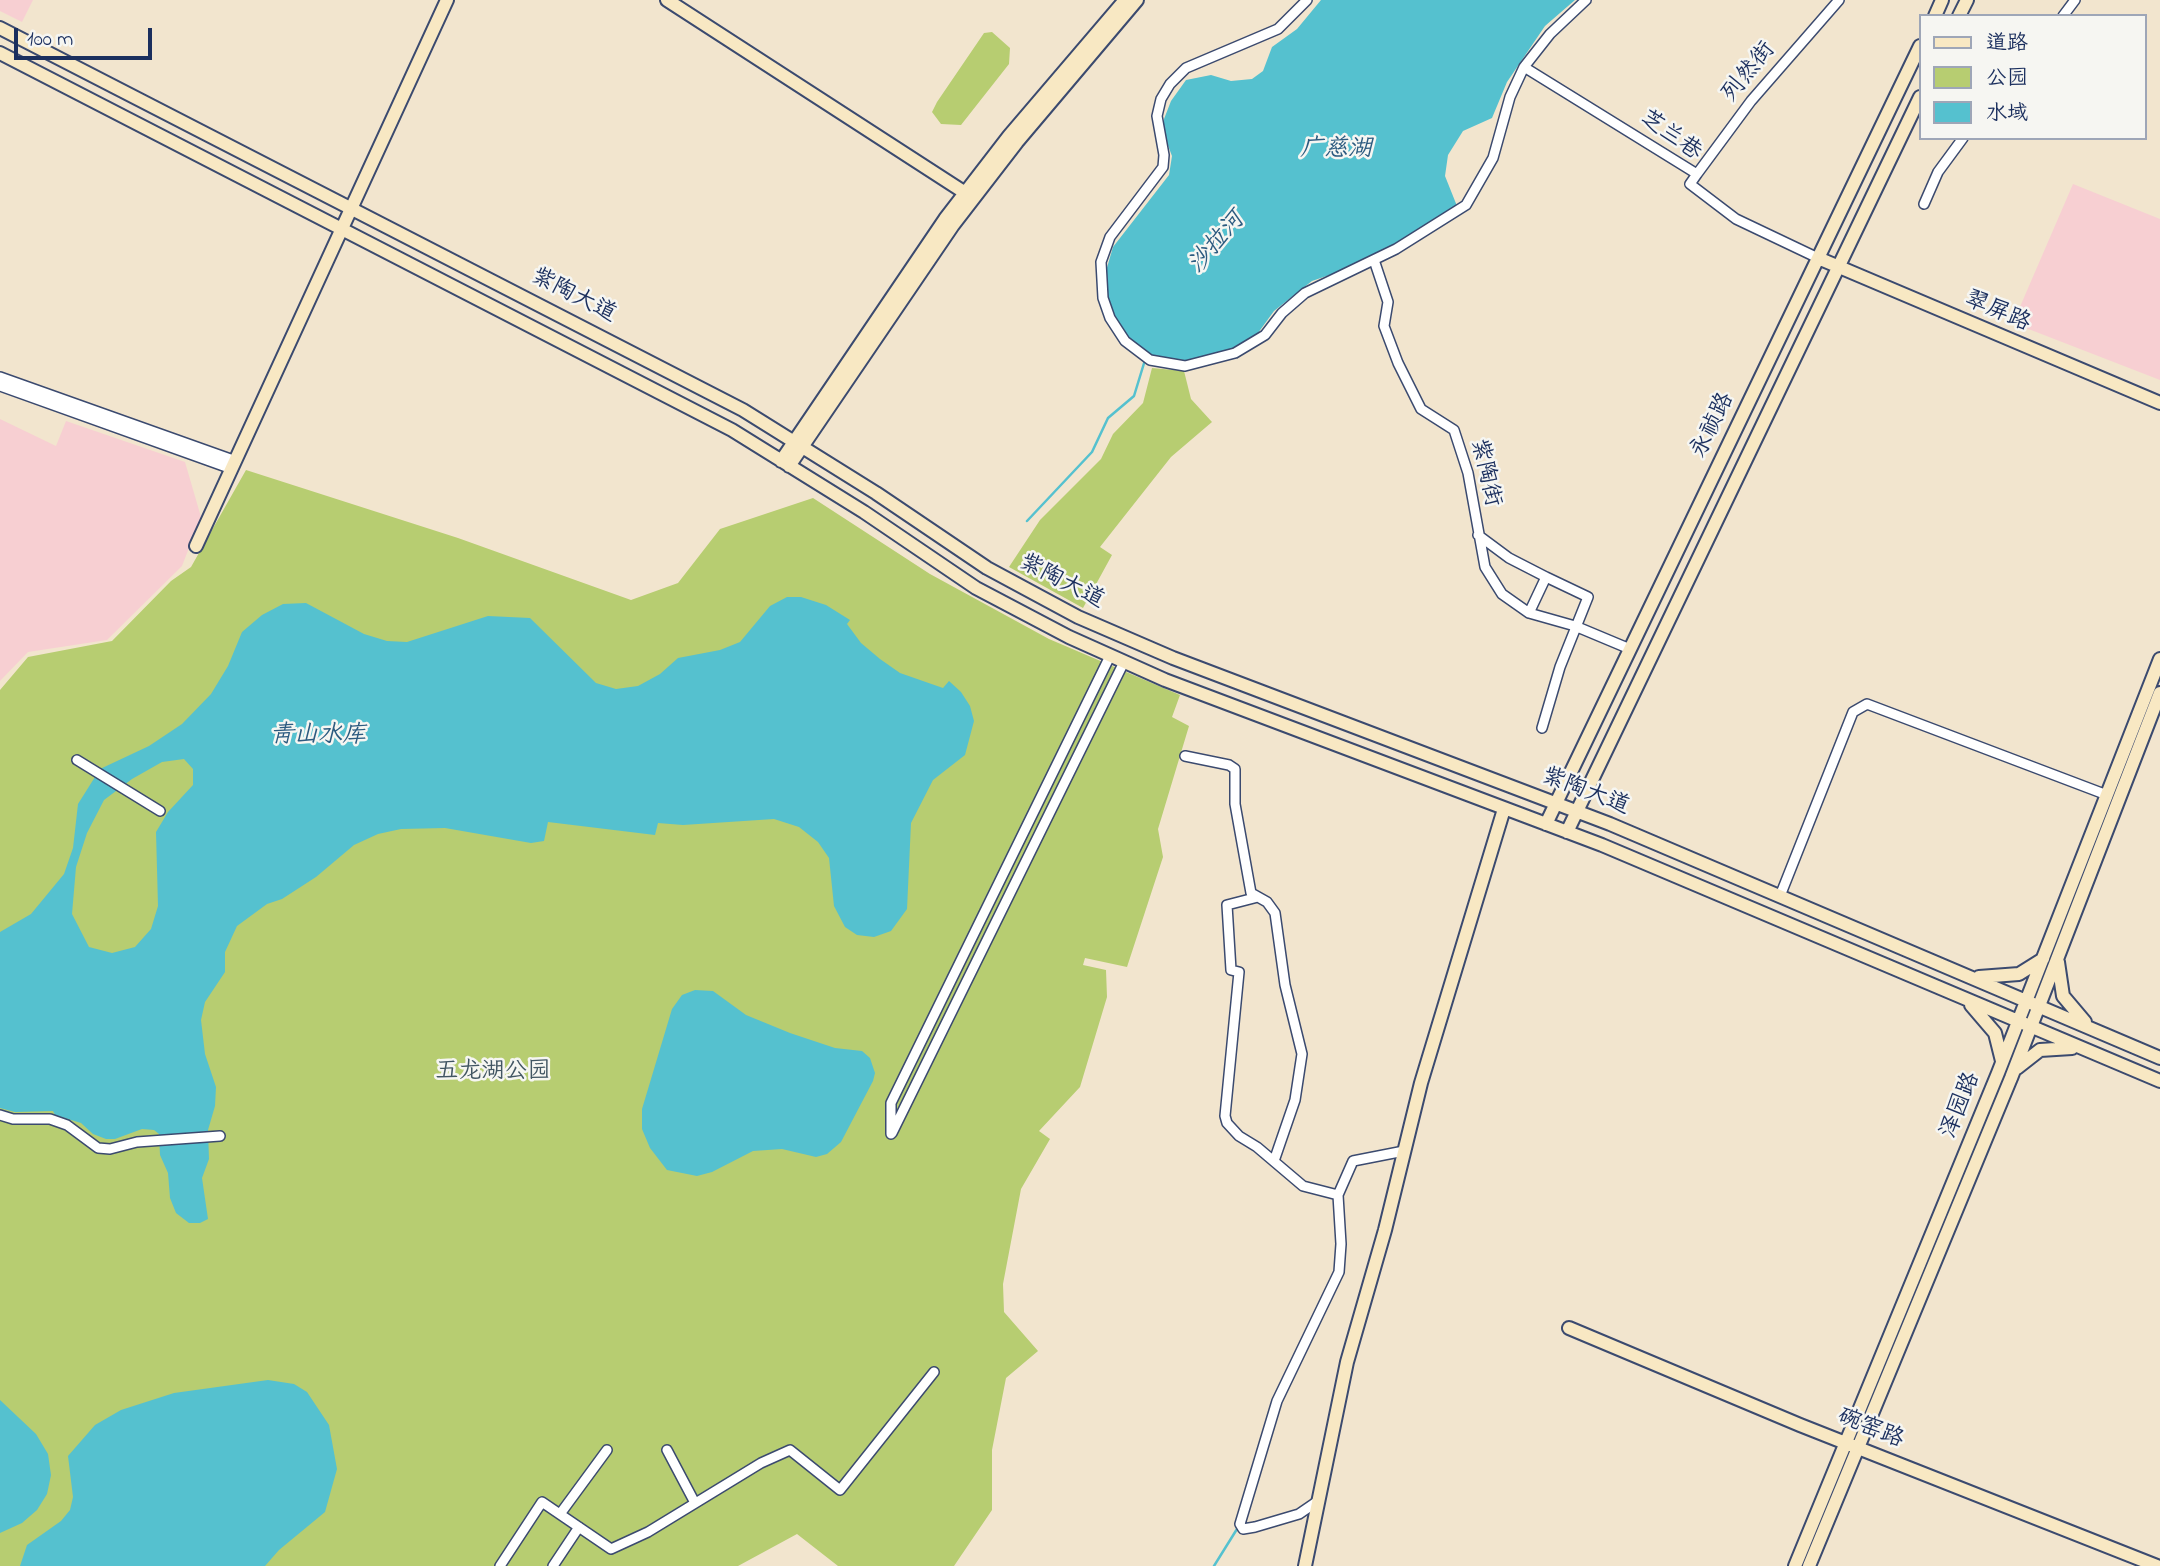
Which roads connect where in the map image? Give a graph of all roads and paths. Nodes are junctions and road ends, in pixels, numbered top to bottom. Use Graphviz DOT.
graph roads {
  1 [pos="447,0"];
  2 [pos="667,0"];
  3 [pos="1125,0"];
  4 [pos="1137,0"];
  5 [pos="1307,0"];
  6 [pos="1586,0"];
  7 [pos="1839,0"];
  8 [pos="0,28"];
  9 [pos="1918,50"];
  10 [pos="0,53"];
  11 [pos="1524,67"];
  12 [pos="1918,101"];
  13 [pos="1962,140"];
  14 [pos="1697,174"];
  15 [pos="969,196"];
  16 [pos="1924,204"];
  17 [pos="353,207"];
  18 [pos="343,228"];
  19 [pos="1818,258"];
  20 [pos="1374,260"];
  21 [pos="1839,267"];
  22 [pos="0,377"];
  23 [pos="0,386"];
  24 [pos="2160,403"];
  25 [pos="797,444"];
  26 [pos="785,463"];
  27 [pos="234,465"];
  28 [pos="1478,535"];
  29 [pos="196,546"];
  30 [pos="1546,577"];
  31 [pos="1529,613"];
  32 [pos="1575,626"];
  33 [pos="1630,649"];
  34 [pos="1110,656"];
  35 [pos="2160,659"];
  36 [pos="1124,662"];
  37 [pos="2160,693"];
  38 [pos="1542,728"];
  39 [pos="1185,756"];
  40 [pos="77,760"];
  41 [pos="2107,795"];
  42 [pos="1556,804"];
  43 [pos="1504,809"];
  44 [pos="160,811"];
  45 [pos="1577,811"];
  46 [pos="1546,824"];
  47 [pos="1567,832"];
  48 [pos="1780,896"];
  49 [pos="1258,897"];
  50 [pos="2058,956"];
  51 [pos="2043,958"];
  52 [pos="1967,976"];
  53 [pos="1957,995"];
  54 [pos="2033,1004"];
  55 [pos="2025,1024"];
  56 [pos="2093,1030"];
  57 [pos="2084,1049"];
  58 [pos="2160,1058"];
  59 [pos="2002,1064"];
  60 [pos="2012,1074"];
  61 [pos="2160,1081"];
  62 [pos="0,1115"];
  63 [pos="220,1136"];
  64 [pos="1404,1151"];
  65 [pos="1274,1161"];
  66 [pos="1338,1195"];
  67 [pos="1569,1328"];
  68 [pos="934,1372"];
  69 [pos="1852,1445"];
  70 [pos="607,1450"];
  71 [pos="667,1450"];
  72 [pos="1318,1501"];
  73 [pos="695,1503"];
  74 [pos="561,1514"];
  75 [pos="579,1527"];
  76 [pos="500,1566"];
  77 [pos="553,1566"];
  78 [pos="1305,1566"];
  79 [pos="1795,1566"];
  80 [pos="1809,1566"];
  81 [pos="2157,1566"];
  1 -- 17 [label="main road"];
  2 -- 15 [label="main road"];
  3 -- 15 [label="main road"];
  4 -- 15 [label="main road"];
  5 -- 20 [label="street"];
  6 -- 11 [label="street"];
  7 -- 14 [label="street, 列然街"];
  8 -- 17 [label="main road, 紫陶大道"];
  9 -- 19 [label="main road, 永祯路"];
  10 -- 18 [label="main road, 紫陶大道"];
  11 -- 14 [label="street, 芝兰巷"];
  11 -- 20 [label="street"];
  12 -- 21 [label="main road, 永祯路"];
  13 -- 16 [label="street"];
  14 -- 19 [label="street, 芝兰巷"];
  15 -- 25 [label="main road"];
  17 -- 18 [label="main road"];
  17 -- 25 [label="main road, 紫陶大道"];
  18 -- 26 [label="main road, 紫陶大道"];
  18 -- 27 [label="main road"];
  19 -- 21 [label="main road, 翠屏路"];
  19 -- 33 [label="main road, 永祯路"];
  20 -- 28 [label="street, 紫陶街"];
  21 -- 24 [label="main road, 翠屏路"];
  21 -- 45 [label="main road, 永祯路"];
  22 -- 27 [label="street"];
  23 -- 27 [label="street"];
  25 -- 26 [label="main road"];
  25 -- 42 [label="main road, 紫陶大道"];
  26 -- 34 [label="main road, 紫陶大道"];
  27 -- 29 [label="main road"];
  28 -- 30 [label="street"];
  28 -- 31 [label="street, 紫陶街"];
  30 -- 31 [label="street"];
  30 -- 32 [label="street"];
  31 -- 32 [label="street, 紫陶街"];
  32 -- 33 [label="street, 紫陶街"];
  32 -- 38 [label="street"];
  33 -- 42 [label="main road, 永祯路"];
  34 -- 36 [label="main road, 紫陶大道"];
  34 -- 36 [label="street"];
  35 -- 41 [label="main road, 泽园路"];
  36 -- 43 [label="main road, 紫陶大道"];
  37 -- 50 [label="main road, 泽园路"];
  39 -- 49 [label="street"];
  40 -- 44 [label="street"];
  41 -- 48 [label="street"];
  41 -- 51 [label="main road, 泽园路"];
  42 -- 45 [label="main road, 紫陶大道"];
  42 -- 46 [label="main road, 永祯路"];
  43 -- 46 [label="main road, 紫陶大道"];
  43 -- 64 [label="main road"];
  45 -- 47 [label="main road, 永祯路"];
  45 -- 48 [label="main road, 紫陶大道"];
  46 -- 47 [label="main road, 紫陶大道"];
  47 -- 53 [label="main road, 紫陶大道"];
  48 -- 52 [label="main road, 紫陶大道"];
  49 -- 65 [label="street"];
  49 -- 65 [label="street"];
  50 -- 54 [label="main road, 泽园路"];
  50 -- 56 [label="main road"];
  51 -- 52 [label="main road"];
  51 -- 54 [label="main road, 泽园路"];
  52 -- 54 [label="main road, 紫陶大道"];
  53 -- 55 [label="main road, 紫陶大道"];
  53 -- 59 [label="main road"];
  54 -- 55 [label="main road, 泽园路"];
  54 -- 56 [label="main road, 紫陶大道"];
  55 -- 57 [label="main road, 紫陶大道"];
  55 -- 59 [label="main road, 泽园路"];
  55 -- 60 [label="main road, 泽园路"];
  56 -- 58 [label="main road, 紫陶大道"];
  57 -- 60 [label="main road"];
  57 -- 61 [label="main road, 紫陶大道"];
  59 -- 69 [label="main road, 泽园路"];
  60 -- 69 [label="main road, 泽园路"];
  62 -- 63 [label="street"];
  64 -- 66 [label="street"];
  64 -- 72 [label="main road"];
  65 -- 66 [label="street"];
  66 -- 72 [label="street"];
  67 -- 69 [label="main road, 碗窑路"];
  68 -- 73 [label="street"];
  69 -- 79 [label="main road, 泽园路"];
  69 -- 80 [label="main road, 泽园路"];
  69 -- 81 [label="main road, 碗窑路"];
  70 -- 74 [label="street"];
  71 -- 73 [label="street"];
  72 -- 78 [label="main road"];
  73 -- 75 [label="street"];
  74 -- 75 [label="street"];
  74 -- 76 [label="street"];
  75 -- 77 [label="street"];
}
